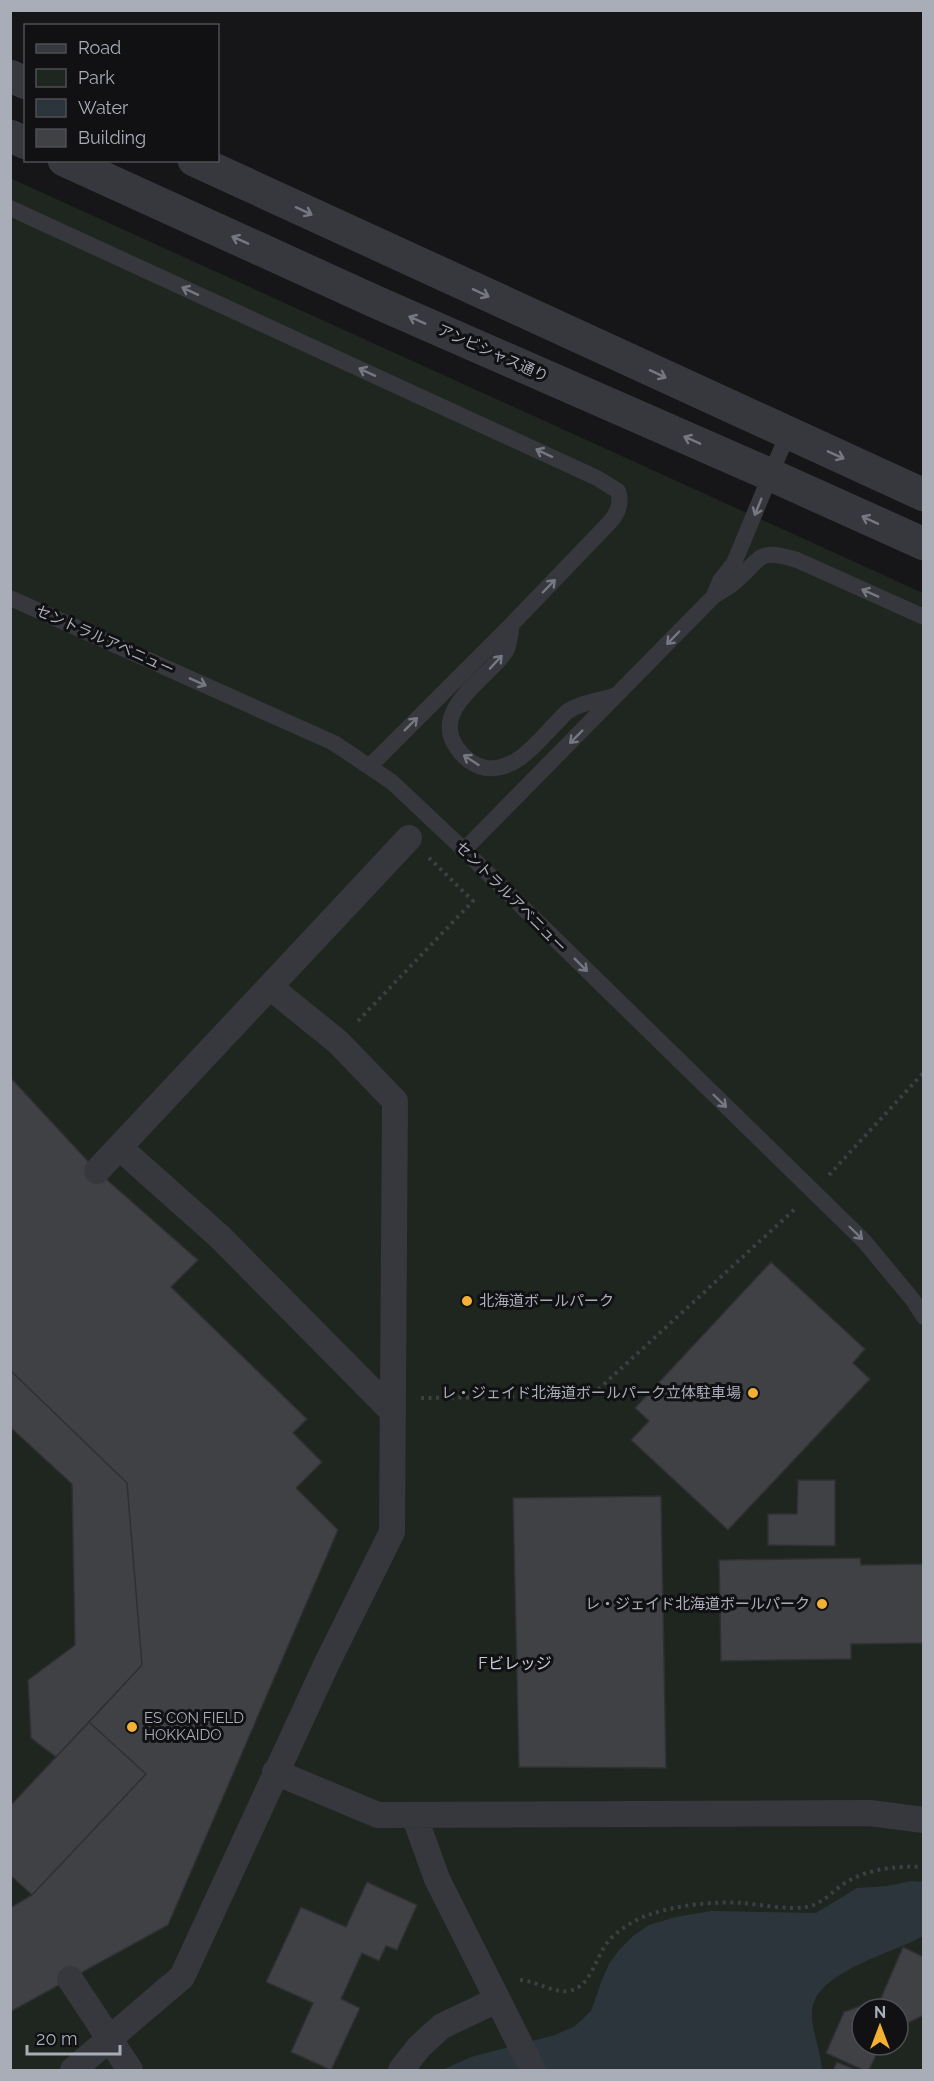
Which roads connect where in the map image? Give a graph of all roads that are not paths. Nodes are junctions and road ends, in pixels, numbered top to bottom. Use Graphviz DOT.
graph roads {
  1 [pos="10,76"];
  2 [pos="24,82"];
  3 [pos="10,136"];
  4 [pos="24,142"];
  5 [pos="68,162"];
  6 [pos="198,162"];
  7 [pos="10,208"];
  8 [pos="788,433"];
  9 [pos="771,475"];
  10 [pos="924,495"];
  11 [pos="924,544"];
  12 [pos="714,596"];
  13 [pos="10,598"];
  14 [pos="924,617"];
  15 [pos="512,624"];
  16 [pos="617,695"];
  17 [pos="370,766"];
  18 [pos="409,838"];
  19 [pos="464,850"];
  20 [pos="270,987"];
  21 [pos="120,1148"];
  22 [pos="98,1171"];
  23 [pos="924,1317"];
  24 [pos="393,1405"];
  25 [pos="276,1772"];
  26 [pos="414,1815"];
  27 [pos="924,1820"];
  28 [pos="70,1979"];
  29 [pos="494,1994"];
  30 [pos="73,2070"];
  31 [pos="130,2070"];
  32 [pos="401,2070"];
  33 [pos="533,2070"];
  1 -- 2 [label="street"];
  3 -- 4 [label="street"];
  9 -- 5 [label="street, アンビシャス通り, one-way"];
  6 -- 8 [label="street, one-way"];
  15 -- 7 [label="lane, one-way"];
  8 -- 9 [label="lane"];
  8 -- 10 [label="street, one-way"];
  11 -- 9 [label="street, アンビシャス通り, one-way"];
  9 -- 12 [label="lane, one-way"];
  14 -- 12 [label="lane, one-way"];
  12 -- 16 [label="lane, one-way"];
  13 -- 17 [label="lane, セントラルアベニュー, one-way"];
  16 -- 15 [label="lane, one-way"];
  17 -- 15 [label="lane, one-way"];
  16 -- 19 [label="lane, one-way"];
  17 -- 19 [label="lane, セントラルアベニュー"];
  18 -- 20 [label="street"];
  19 -- 23 [label="lane, セントラルアベニュー, one-way"];
  20 -- 21 [label="street"];
  20 -- 24 [label="street"];
  21 -- 22 [label="street"];
  21 -- 24 [label="street"];
  24 -- 25 [label="street"];
  25 -- 26 [label="street"];
  25 -- 30 [label="street, bridge"];
  26 -- 27 [label="street"];
  26 -- 29 [label="street"];
  28 -- 31 [label="street"];
  29 -- 32 [label="street"];
  29 -- 33 [label="street"];
}
